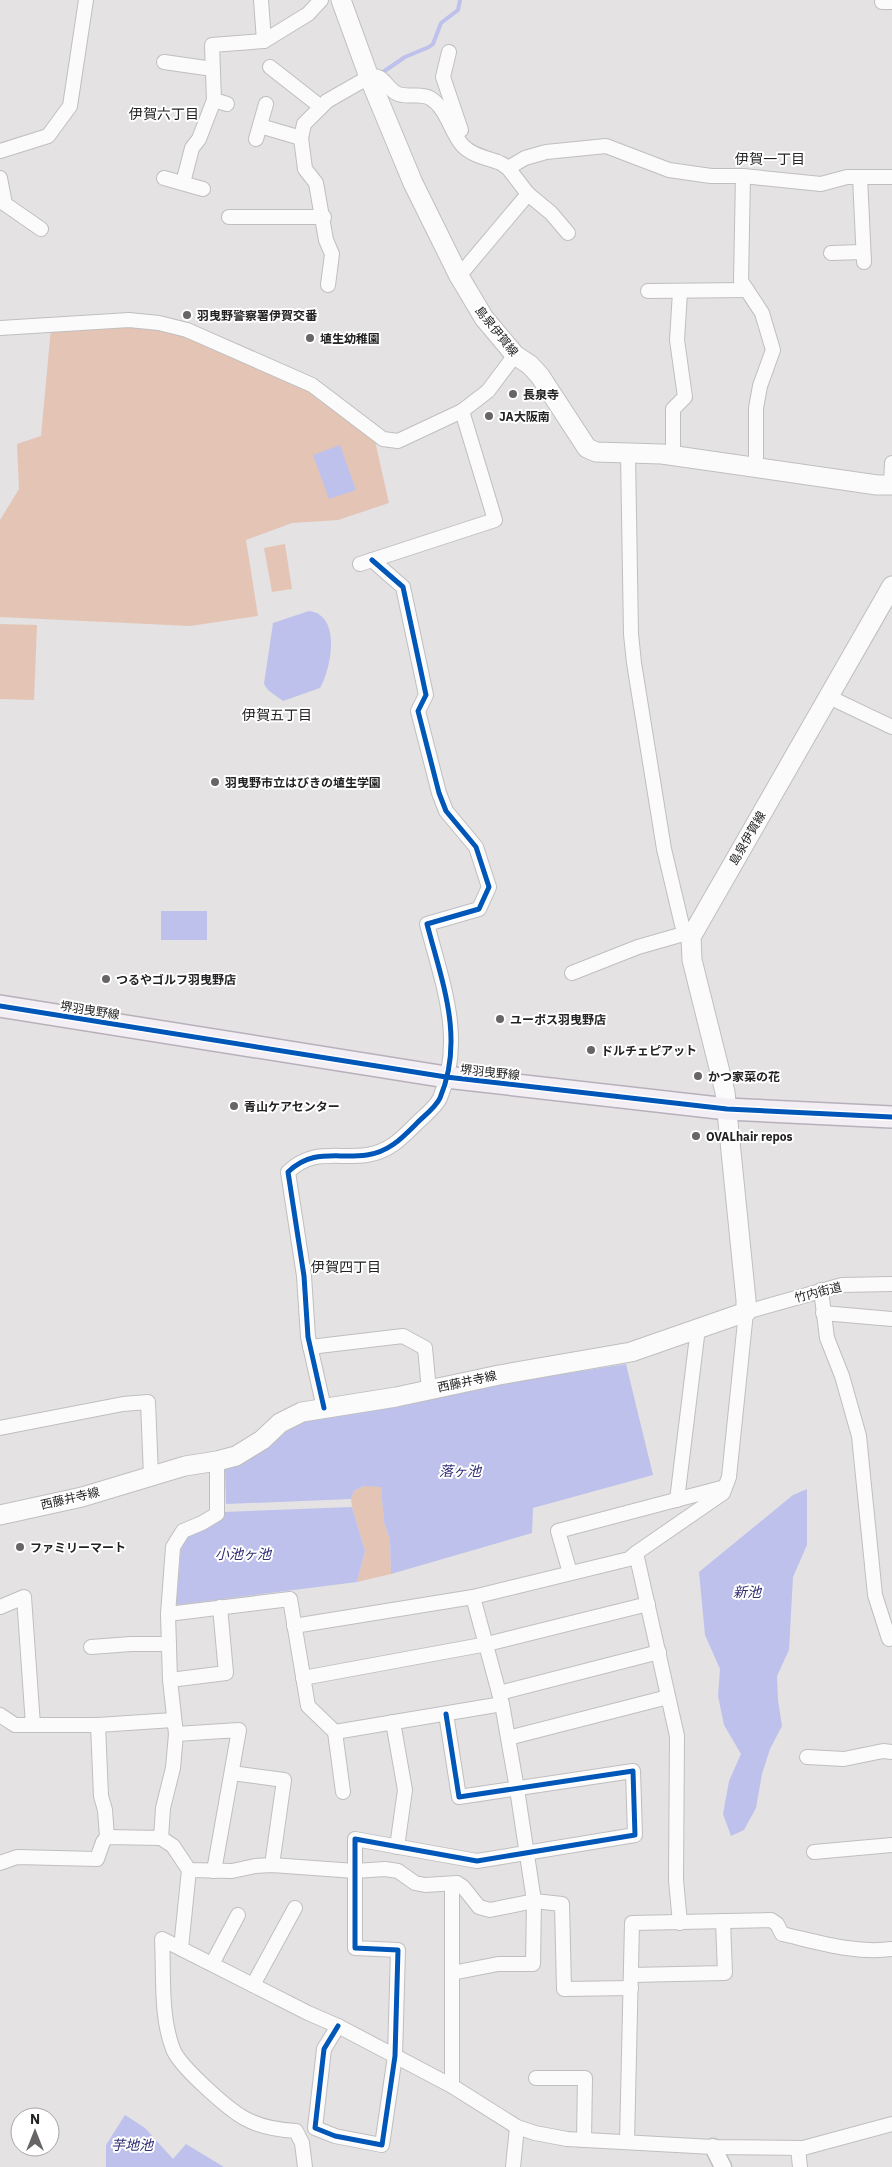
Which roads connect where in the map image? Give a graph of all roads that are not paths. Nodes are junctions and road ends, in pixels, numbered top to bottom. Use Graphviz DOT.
graph roads {
  1 [pos="86,0"];
  2 [pos="261,0"];
  3 [pos="320,0"];
  4 [pos="341,0"];
  5 [pos="264,41"];
  6 [pos="449,52"];
  7 [pos="164,62"];
  8 [pos="270,67"];
  9 [pos="213,69"];
  10 [pos="369,77"];
  11 [pos="266,104"];
  12 [pos="321,107"];
  13 [pos="260,126"];
  14 [pos="301,138"];
  15 [pos="256,140"];
  16 [pos="0,151"];
  17 [pos="503,165"];
  18 [pos="743,176"];
  19 [pos="860,177"];
  20 [pos="892,177"];
  21 [pos="0,178"];
  22 [pos="164,178"];
  23 [pos="183,183"];
  24 [pos="203,189"];
  25 [pos="528,194"];
  26 [pos="230,217"];
  27 [pos="324,217"];
  28 [pos="41,229"];
  29 [pos="568,233"];
  30 [pos="831,253"];
  31 [pos="459,276"];
  32 [pos="328,285"];
  33 [pos="747,290"];
  34 [pos="648,291"];
  35 [pos="680,292"];
  36 [pos="0,328"];
  37 [pos="515,356"];
  38 [pos="462,410"];
  39 [pos="628,454"];
  40 [pos="671,455"];
  41 [pos="892,463"];
  42 [pos="754,467"];
  43 [pos="892,485"];
  44 [pos="892,586"];
  45 [pos="887,607"];
  46 [pos="829,697"];
  47 [pos="892,727"];
  48 [pos="689,935"];
  49 [pos="572,973"];
  50 [pos="0,1006"];
  51 [pos="446,1077"];
  52 [pos="727,1109"];
  53 [pos="892,1117"];
  54 [pos="892,1284"];
  55 [pos="821,1290"];
  56 [pos="746,1312"];
  57 [pos="823,1313"];
  58 [pos="892,1319"];
  59 [pos="698,1328"];
  60 [pos="310,1347"];
  61 [pos="430,1390"];
  62 [pos="324,1408"];
  63 [pos="0,1428"];
  64 [pos="217,1461"];
  65 [pos="151,1476"];
  66 [pos="725,1487"];
  67 [pos="677,1500"];
  68 [pos="0,1515"];
  69 [pos="636,1554"];
  70 [pos="570,1573"];
  71 [pos="473,1596"];
  72 [pos="648,1604"];
  73 [pos="0,1607"];
  74 [pos="220,1607"];
  75 [pos="168,1614"];
  76 [pos="294,1626"];
  77 [pos="891,1643"];
  78 [pos="169,1644"];
  79 [pos="487,1644"];
  80 [pos="91,1647"];
  81 [pos="659,1652"];
  82 [pos="303,1678"];
  83 [pos="170,1680"];
  84 [pos="668,1697"];
  85 [pos="501,1699"];
  86 [pos="446,1714"];
  87 [pos="0,1715"];
  88 [pos="173,1720"];
  89 [pos="393,1722"];
  90 [pos="32,1725"];
  91 [pos="98,1725"];
  92 [pos="335,1732"];
  93 [pos="176,1734"];
  94 [pos="508,1738"];
  95 [pos="892,1752"];
  96 [pos="807,1757"];
  97 [pos="232,1772"];
  98 [pos="518,1790"];
  99 [pos="343,1792"];
  100 [pos="106,1837"];
  101 [pos="161,1838"];
  102 [pos="892,1845"];
  103 [pos="397,1846"];
  104 [pos="814,1852"];
  105 [pos="528,1853"];
  106 [pos="0,1863"];
  107 [pos="272,1865"];
  108 [pos="189,1870"];
  109 [pos="355,1871"];
  110 [pos="214,1872"];
  111 [pos="452,1884"];
  112 [pos="534,1901"];
  113 [pos="295,1908"];
  114 [pos="238,1915"];
  115 [pos="723,1921"];
  116 [pos="680,1923"];
  117 [pos="181,1948"];
  118 [pos="892,1949"];
  119 [pos="212,1964"];
  120 [pos="452,1973"];
  121 [pos="631,1981"];
  122 [pos="253,1985"];
  123 [pos="338,2026"];
  124 [pos="395,2056"];
  125 [pos="536,2078"];
  126 [pos="452,2086"];
  127 [pos="892,2124"];
  128 [pos="518,2127"];
  129 [pos="584,2140"];
  130 [pos="627,2142"];
  131 [pos="713,2147"];
  132 [pos="798,2148"];
  133 [pos="305,2167"];
  134 [pos="513,2167"];
  135 [pos="723,2167"];
  136 [pos="800,2167"];
  1 -- 16 [label="street"];
  2 -- 5 [label="street"];
  3 -- 5 [label="street"];
  4 -- 10 [label="main road, 島泉伊賀線"];
  5 -- 9 [label="street"];
  6 -- 17 [label="street"];
  7 -- 9 [label="street"];
  8 -- 12 [label="street"];
  9 -- 23 [label="street"];
  10 -- 12 [label="street"];
  10 -- 17 [label="street"];
  10 -- 31 [label="main road, 島泉伊賀線"];
  11 -- 13 [label="street"];
  12 -- 14 [label="street"];
  13 -- 14 [label="street"];
  13 -- 15 [label="street"];
  14 -- 27 [label="street"];
  17 -- 18 [label="street"];
  17 -- 25 [label="street"];
  18 -- 19 [label="street"];
  18 -- 33 [label="street"];
  19 -- 20 [label="street"];
  19 -- 30 [label="street"];
  21 -- 28 [label="street"];
  22 -- 23 [label="street"];
  23 -- 24 [label="street"];
  25 -- 29 [label="street"];
  25 -- 31 [label="street"];
  26 -- 27 [label="street"];
  27 -- 32 [label="street"];
  31 -- 37 [label="main road, 島泉伊賀線"];
  33 -- 35 [label="street"];
  33 -- 42 [label="street"];
  34 -- 35 [label="street"];
  35 -- 40 [label="street"];
  36 -- 38 [label="street"];
  37 -- 38 [label="street"];
  37 -- 39 [label="main road, 島泉伊賀線"];
  38 -- 51 [label="street"];
  39 -- 40 [label="main road, 島泉伊賀線"];
  39 -- 48 [label="street"];
  40 -- 42 [label="main road, 島泉伊賀線"];
  41 -- 43 [label="street"];
  42 -- 43 [label="main road, 島泉伊賀線"];
  44 -- 45 [label="main road, 島泉伊賀線"];
  45 -- 46 [label="main road, 島泉伊賀線"];
  46 -- 47 [label="street"];
  46 -- 48 [label="main road, 島泉伊賀線"];
  48 -- 49 [label="street"];
  48 -- 52 [label="main road"];
  50 -- 51 [label="main road, 堺羽曳野線"];
  51 -- 52 [label="main road, 堺羽曳野線"];
  51 -- 60 [label="street"];
  52 -- 53 [label="main road, 堺羽曳野線"];
  52 -- 56 [label="main road"];
  54 -- 55 [label="street, 竹内街道"];
  55 -- 56 [label="street, 竹内街道"];
  55 -- 57 [label="street"];
  56 -- 59 [label="main road, 西藤井寺線"];
  56 -- 66 [label="street"];
  57 -- 58 [label="street"];
  57 -- 77 [label="street"];
  59 -- 61 [label="main road, 西藤井寺線"];
  59 -- 67 [label="street"];
  60 -- 61 [label="street"];
  60 -- 62 [label="street"];
  61 -- 62 [label="main road, 西藤井寺線"];
  62 -- 64 [label="main road, 西藤井寺線"];
  63 -- 65 [label="street"];
  64 -- 65 [label="main road, 西藤井寺線"];
  64 -- 75 [label="street"];
  65 -- 68 [label="main road, 西藤井寺線"];
  66 -- 67 [label="street"];
  66 -- 69 [label="street"];
  67 -- 70 [label="street"];
  69 -- 70 [label="street"];
  69 -- 72 [label="street"];
  70 -- 71 [label="street"];
  71 -- 76 [label="street"];
  71 -- 79 [label="street"];
  72 -- 79 [label="street"];
  72 -- 81 [label="street"];
  73 -- 90 [label="street"];
  74 -- 75 [label="street"];
  74 -- 76 [label="street"];
  74 -- 83 [label="street"];
  75 -- 78 [label="street"];
  76 -- 82 [label="street"];
  78 -- 80 [label="street"];
  78 -- 83 [label="street"];
  79 -- 82 [label="street"];
  79 -- 85 [label="street"];
  81 -- 84 [label="street"];
  81 -- 85 [label="street"];
  82 -- 92 [label="street"];
  83 -- 88 [label="street"];
  84 -- 94 [label="street"];
  84 -- 116 [label="street"];
  85 -- 86 [label="street"];
  85 -- 94 [label="street"];
  86 -- 89 [label="street"];
  86 -- 98 [label="street"];
  87 -- 90 [label="street"];
  88 -- 91 [label="street"];
  88 -- 93 [label="street"];
  89 -- 92 [label="street"];
  89 -- 103 [label="street"];
  90 -- 91 [label="street"];
  91 -- 100 [label="street"];
  92 -- 99 [label="street"];
  93 -- 97 [label="street"];
  93 -- 101 [label="street"];
  94 -- 98 [label="street"];
  95 -- 96 [label="street"];
  97 -- 107 [label="street"];
  97 -- 110 [label="street"];
  98 -- 105 [label="street"];
  98 -- 105 [label="street"];
  100 -- 101 [label="street"];
  100 -- 106 [label="street"];
  101 -- 108 [label="street"];
  102 -- 104 [label="street"];
  103 -- 105 [label="street"];
  103 -- 109 [label="street"];
  105 -- 112 [label="street"];
  107 -- 109 [label="street"];
  107 -- 110 [label="street"];
  108 -- 110 [label="street"];
  108 -- 117 [label="street"];
  109 -- 111 [label="street"];
  109 -- 124 [label="street"];
  111 -- 112 [label="street"];
  111 -- 120 [label="street"];
  112 -- 120 [label="street"];
  112 -- 121 [label="street"];
  113 -- 122 [label="street"];
  114 -- 119 [label="street"];
  115 -- 116 [label="street"];
  115 -- 118 [label="street"];
  115 -- 121 [label="street"];
  116 -- 121 [label="street"];
  117 -- 119 [label="street"];
  117 -- 133 [label="street"];
  119 -- 122 [label="street"];
  120 -- 126 [label="street"];
  121 -- 130 [label="street"];
  122 -- 123 [label="street"];
  123 -- 124 [label="street"];
  123 -- 124 [label="street"];
  124 -- 126 [label="street"];
  125 -- 129 [label="street"];
  126 -- 128 [label="street"];
  127 -- 132 [label="street"];
  128 -- 129 [label="street"];
  128 -- 134 [label="street"];
  129 -- 130 [label="street"];
  130 -- 131 [label="street"];
  131 -- 132 [label="street"];
  131 -- 135 [label="street"];
  132 -- 136 [label="street"];
}
